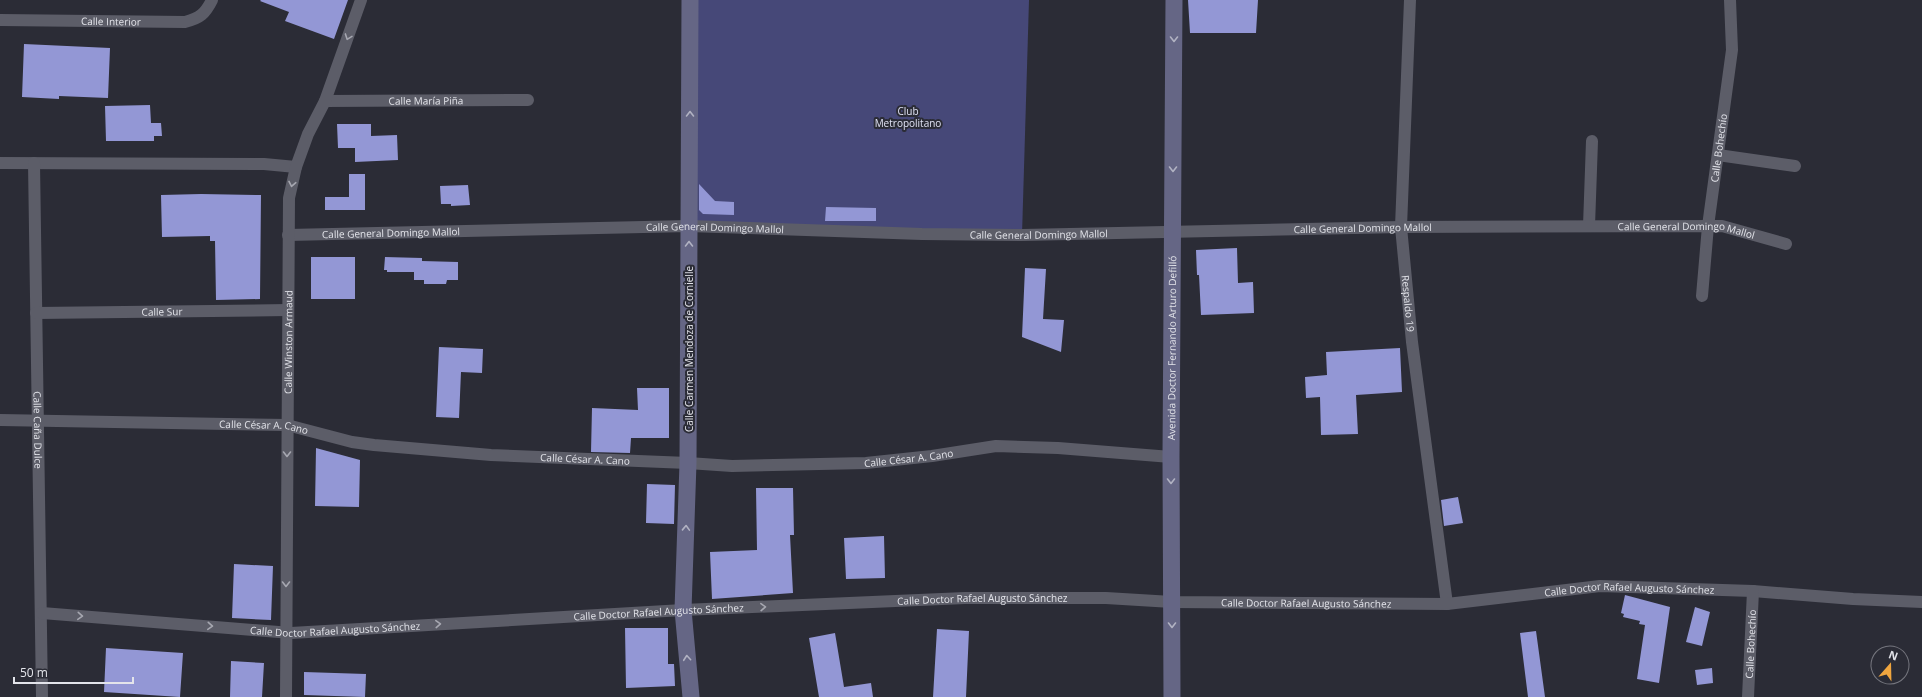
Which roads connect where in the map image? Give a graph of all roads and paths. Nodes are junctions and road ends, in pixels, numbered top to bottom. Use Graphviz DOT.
graph roads {
  1 [pos="212,0"];
  2 [pos="361,0"];
  3 [pos="690,0"];
  4 [pos="1174,0"];
  5 [pos="1410,0"];
  6 [pos="1730,0"];
  7 [pos="0,20"];
  8 [pos="325,100"];
  9 [pos="528,100"];
  10 [pos="1592,141"];
  11 [pos="1718,155"];
  12 [pos="0,163"];
  13 [pos="34,163"];
  14 [pos="1795,166"];
  15 [pos="296,167"];
  16 [pos="689,226"];
  17 [pos="1589,226"];
  18 [pos="1708,226"];
  19 [pos="1400,227"];
  20 [pos="1173,231"];
  21 [pos="288,235"];
  22 [pos="1786,244"];
  23 [pos="1702,296"];
  24 [pos="288,310"];
  25 [pos="36,314"];
  26 [pos="0,420"];
  27 [pos="38,421"];
  28 [pos="287,424"];
  29 [pos="1171,456"];
  30 [pos="688,463"];
  31 [pos="1753,591"];
  32 [pos="1172,602"];
  33 [pos="1922,602"];
  34 [pos="1447,604"];
  35 [pos="683,610"];
  36 [pos="42,613"];
  37 [pos="286,632"];
  38 [pos="42,697"];
  39 [pos="286,697"];
  40 [pos="691,697"];
  41 [pos="1172,697"];
  42 [pos="1748,697"];
  1 -- 7 [label="street, Calle Interior"];
  2 -- 8 [label="street, Calle Winston Armaud, one-way"];
  16 -- 3 [label="street, Calle Carmen Mendoza de Cornielle, one-way"];
  4 -- 20 [label="street, Avenida Doctor Fernando Arturo Defilló, one-way"];
  5 -- 19 [label="street, Respaldo 19"];
  6 -- 11 [label="street, Calle Bohechío"];
  8 -- 9 [label="street, Calle María Piña"];
  8 -- 15 [label="street, Calle Winston Armaud"];
  10 -- 17 [label="street"];
  11 -- 14 [label="street"];
  11 -- 18 [label="street, Calle Bohechío"];
  12 -- 13 [label="street"];
  13 -- 15 [label="street"];
  13 -- 25 [label="street, Calle Caña Dulce"];
  15 -- 21 [label="street, Calle Winston Armaud, one-way"];
  16 -- 20 [label="street, Calle General Domingo Mallol"];
  16 -- 21 [label="street, Calle General Domingo Mallol"];
  30 -- 16 [label="street, Calle Carmen Mendoza de Cornielle, one-way"];
  17 -- 18 [label="street, Calle General Domingo Mallol"];
  17 -- 19 [label="street, Calle General Domingo Mallol"];
  18 -- 22 [label="street, Calle General Domingo Mallol"];
  18 -- 23 [label="street, Calle Bohechío"];
  19 -- 20 [label="street, Calle General Domingo Mallol"];
  19 -- 34 [label="street, Respaldo 19"];
  20 -- 29 [label="street, Avenida Doctor Fernando Arturo Defilló"];
  21 -- 24 [label="street, Calle Winston Armaud"];
  24 -- 25 [label="street, Calle Sur"];
  24 -- 28 [label="street, Calle Winston Armaud"];
  25 -- 27 [label="street, Calle Caña Dulce"];
  26 -- 27 [label="street, Calle César A. Cano"];
  27 -- 28 [label="street, Calle César A. Cano"];
  27 -- 36 [label="street, Calle Caña Dulce"];
  28 -- 30 [label="street, Calle César A. Cano"];
  28 -- 37 [label="street, Calle Winston Armaud, one-way"];
  29 -- 30 [label="street, Calle César A. Cano"];
  29 -- 32 [label="street, Avenida Doctor Fernando Arturo Defilló, one-way"];
  35 -- 30 [label="street, Calle Carmen Mendoza de Cornielle, one-way"];
  31 -- 33 [label="street, Calle Doctor Rafael Augusto Sánchez"];
  31 -- 34 [label="street, Calle Doctor Rafael Augusto Sánchez"];
  31 -- 42 [label="street, Calle Bohechío"];
  32 -- 34 [label="street, Calle Doctor Rafael Augusto Sánchez"];
  35 -- 32 [label="street, Calle Doctor Rafael Augusto Sánchez, one-way"];
  32 -- 41 [label="street, Avenida Doctor Fernando Arturo Defilló, one-way"];
  37 -- 35 [label="street, Calle Doctor Rafael Augusto Sánchez, one-way"];
  40 -- 35 [label="street, Calle Carmen Mendoza de Cornielle, one-way"];
  36 -- 37 [label="street, Calle Doctor Rafael Augusto Sánchez, one-way"];
  36 -- 38 [label="street, Calle Caña Dulce"];
  37 -- 39 [label="street, Calle Winston Armaud"];
}
